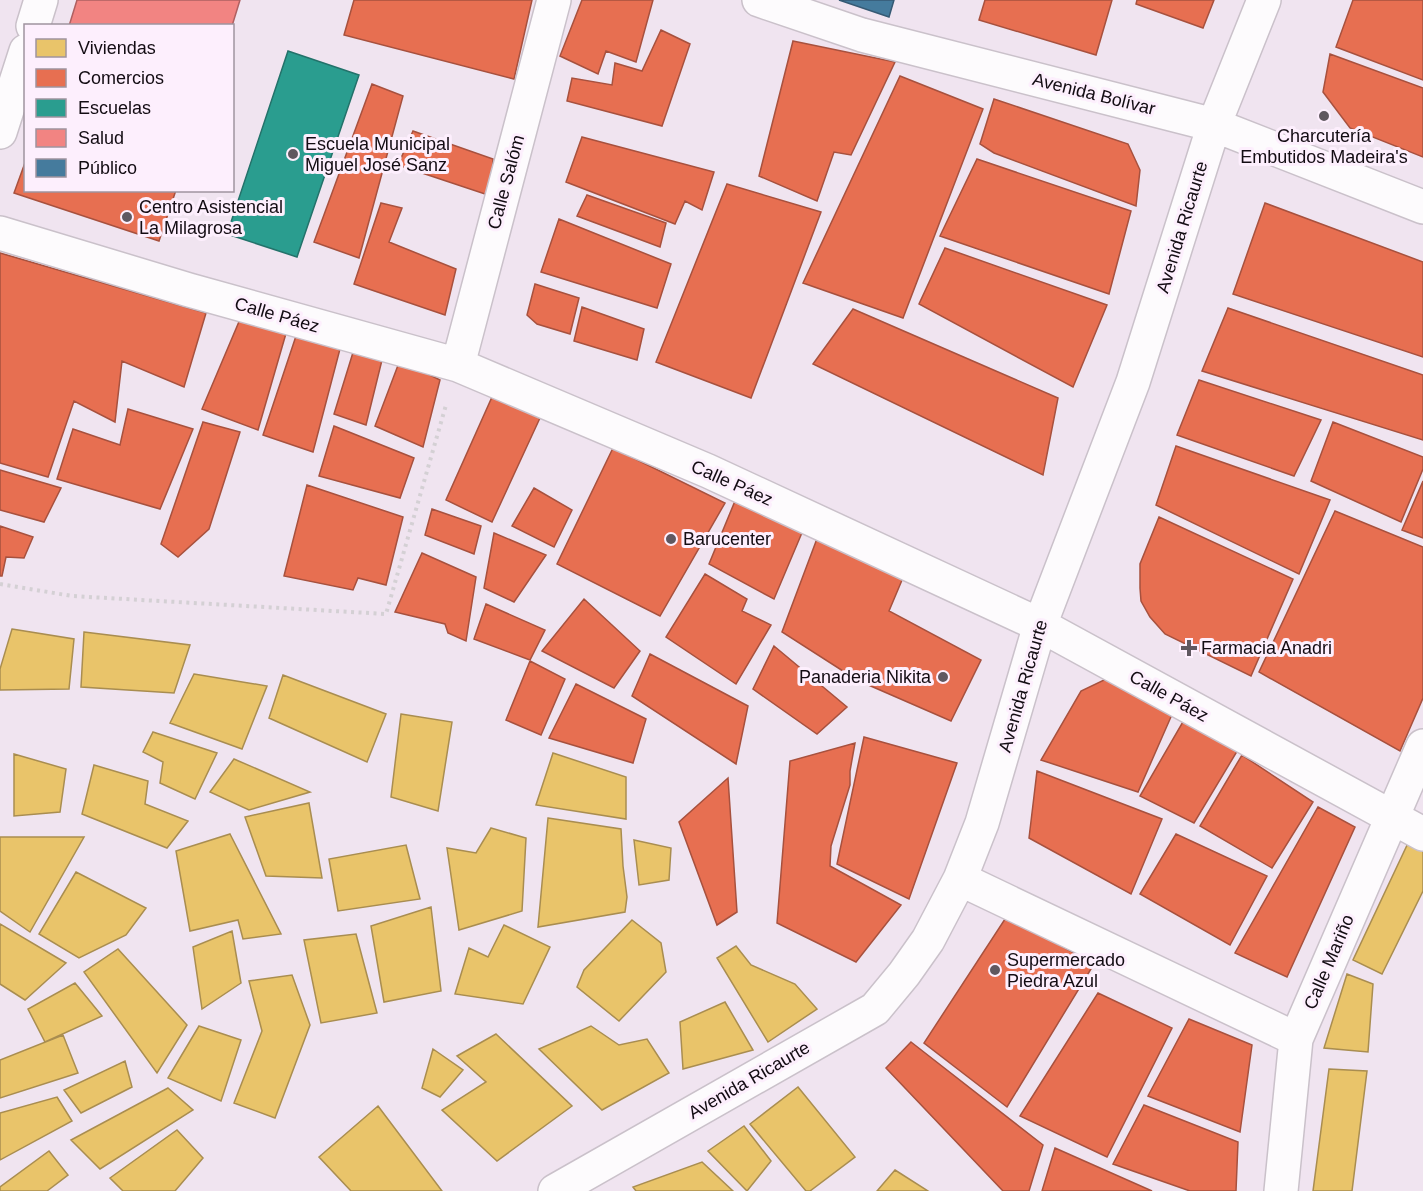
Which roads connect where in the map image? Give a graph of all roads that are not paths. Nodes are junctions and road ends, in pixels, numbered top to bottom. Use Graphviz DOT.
graph roads {
  1 [pos="41,0"];
  2 [pos="554,0"];
  3 [pos="759,0"];
  4 [pos="1264,0"];
  5 [pos="34,24"];
  6 [pos="24,57"];
  7 [pos="1214,125"];
  8 [pos="0,132"];
  9 [pos="1423,207"];
  10 [pos="0,233"];
  11 [pos="458,365"];
  12 [pos="1040,625"];
  13 [pos="1423,746"];
  14 [pos="1391,818"];
  15 [pos="1423,834"];
  16 [pos="960,879"];
  17 [pos="1296,1039"];
  18 [pos="555,1191"];
  19 [pos="1281,1191"];
  1 -- 5 [label="street"];
  2 -- 11 [label="street, Calle Salóm"];
  3 -- 7 [label="street, Avenida Bolívar"];
  4 -- 7 [label="street, Avenida Ricaurte"];
  6 -- 8 [label="street"];
  7 -- 9 [label="street, Avenida Bolívar"];
  7 -- 12 [label="street, Avenida Ricaurte"];
  10 -- 11 [label="street, Calle Páez"];
  11 -- 12 [label="street, Calle Páez"];
  12 -- 14 [label="street, Calle Páez"];
  12 -- 16 [label="street, Avenida Ricaurte"];
  13 -- 14 [label="street, Calle Mariño"];
  14 -- 15 [label="street, Calle Páez"];
  14 -- 17 [label="street, Calle Mariño"];
  16 -- 17 [label="street"];
  16 -- 18 [label="street, Avenida Ricaurte"];
  17 -- 19 [label="street, Calle Mariño"];
}
